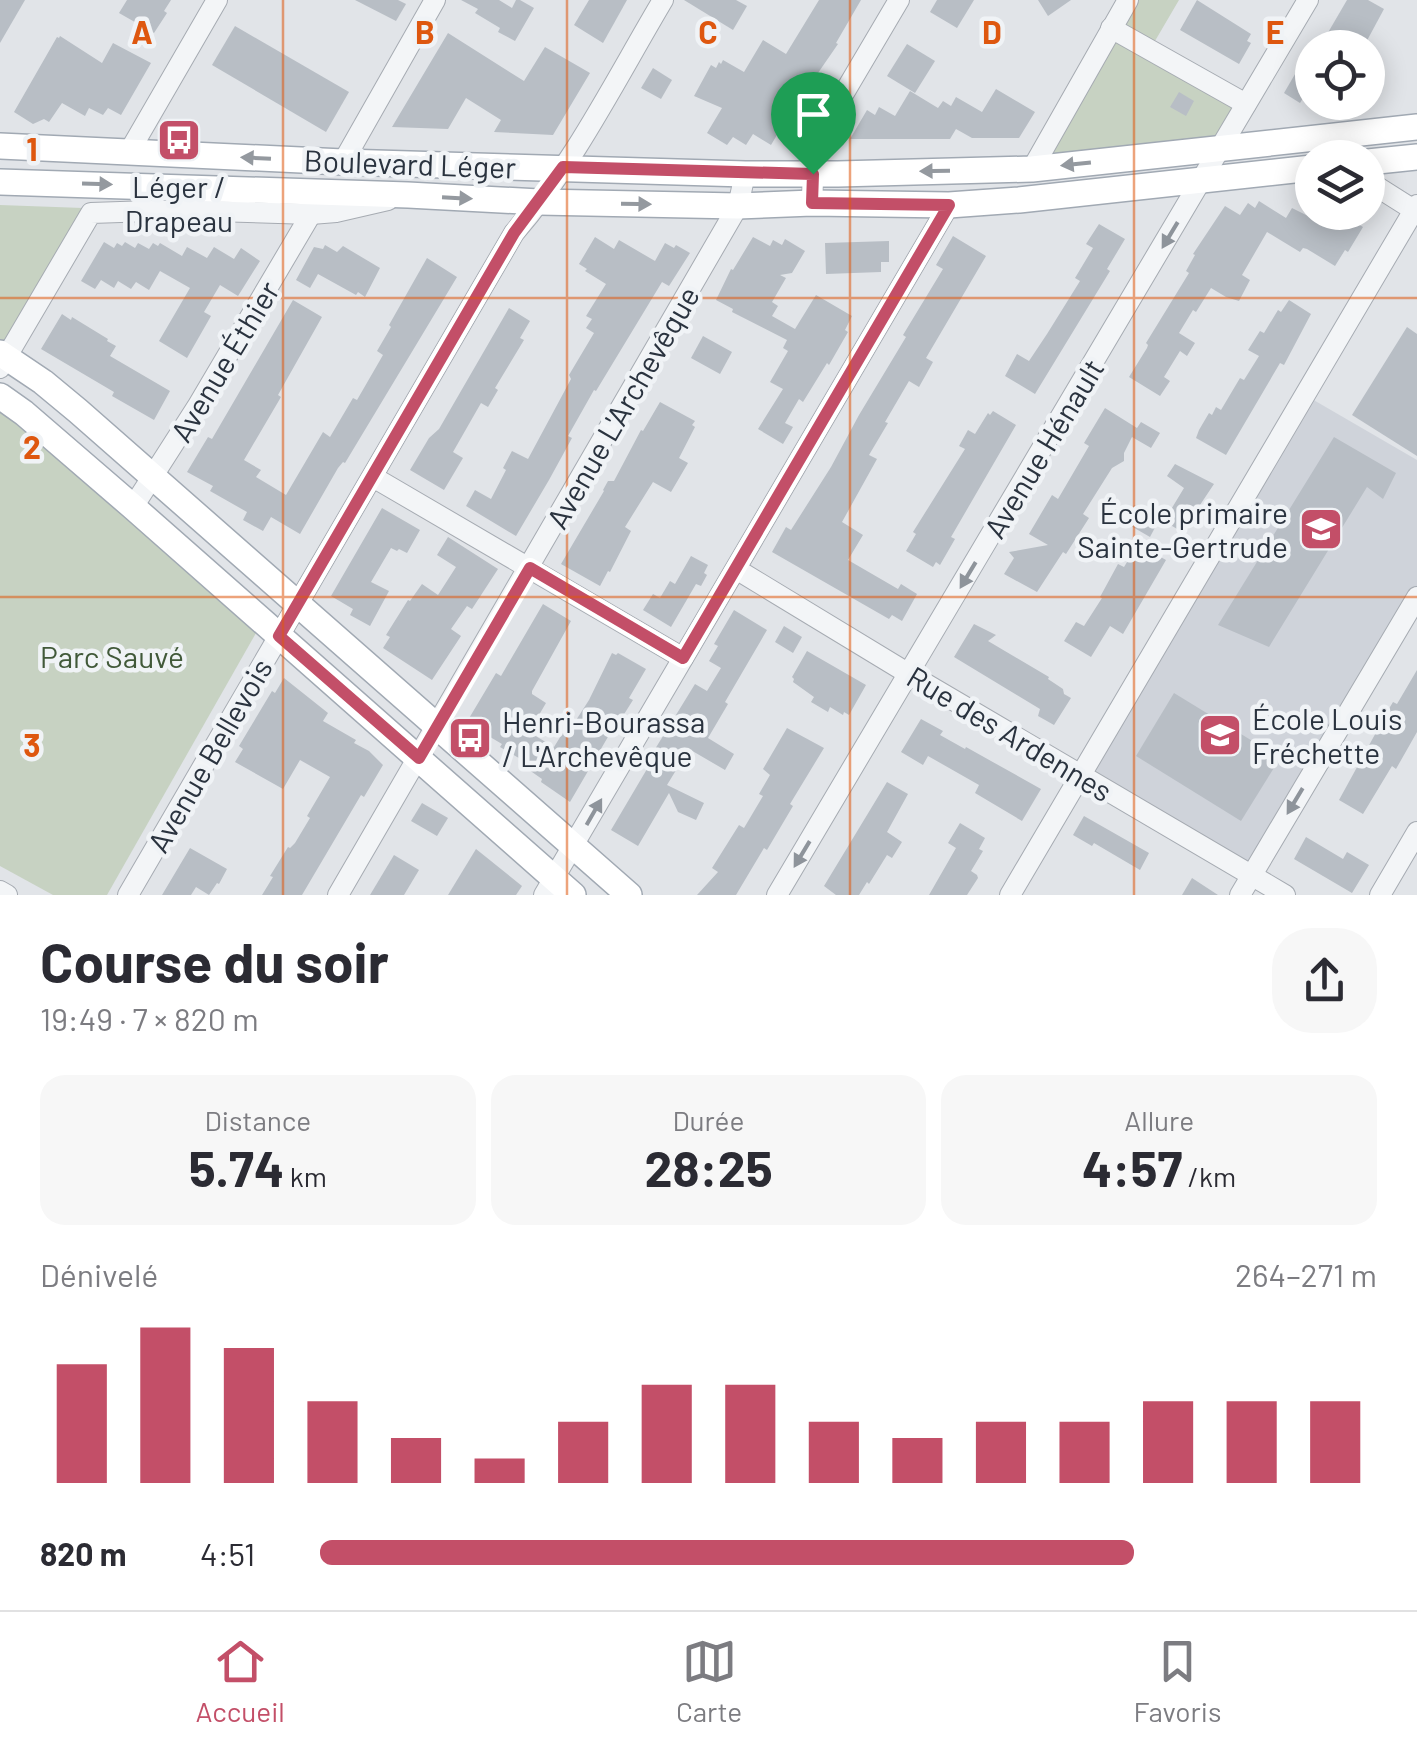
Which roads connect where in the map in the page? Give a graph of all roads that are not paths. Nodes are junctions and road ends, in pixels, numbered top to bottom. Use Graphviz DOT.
graph roads {
  1 [pos="217,0"];
  2 [pos="435,0"];
  3 [pos="663,0"];
  4 [pos="900,0"];
  5 [pos="1128,0"];
  6 [pos="1308,0"];
  7 [pos="1111,28"];
  8 [pos="1246,104"];
  9 [pos="1417,127"];
  10 [pos="0,146"];
  11 [pos="1219,148"];
  12 [pos="129,152"];
  13 [pos="1417,157"];
  14 [pos="1385,160"];
  15 [pos="342,162"];
  16 [pos="563,167"];
  17 [pos="1032,169"];
  18 [pos="1295,170"];
  19 [pos="745,174"];
  20 [pos="813,174"];
  21 [pos="1201,181"];
  22 [pos="0,182"];
  23 [pos="1385,191"];
  24 [pos="408,195"];
  25 [pos="538,202"];
  26 [pos="812,203"];
  27 [pos="949,205"];
  28 [pos="738,206"];
  29 [pos="1416,209"];
  30 [pos="311,214"];
  31 [pos="2,359"];
  32 [pos="0,396"];
  33 [pos="373,476"];
  34 [pos="153,477"];
  35 [pos="133,507"];
  36 [pos="530,568"];
  37 [pos="736,569"];
  38 [pos="1417,598"];
  39 [pos="297,604"];
  40 [pos="279,636"];
  41 [pos="683,658"];
  42 [pos="909,674"];
  43 [pos="436,727"];
  44 [pos="419,758"];
  45 [pos="1081,776"];
  46 [pos="1417,832"];
  47 [pos="574,846"];
  48 [pos="1252,876"];
  49 [pos="557,890"];
  50 [pos="0,891"];
  51 [pos="7,895"];
  52 [pos="128,895"];
  53 [pos="338,895"];
  54 [pos="629,895"];
  55 [pos="777,895"];
  56 [pos="1010,895"];
  57 [pos="1240,895"];
  58 [pos="1285,895"];
  59 [pos="1380,895"];
  1 -- 12 [label="street"];
  2 -- 15 [label="street"];
  3 -- 16 [label="street, Avenue Bellevois"];
  4 -- 20 [label="street"];
  5 -- 7 [label="street"];
  6 -- 8 [label="street, Avenue Hénault"];
  7 -- 8 [label="street"];
  7 -- 17 [label="street"];
  8 -- 11 [label="street, Avenue Hénault"];
  9 -- 11 [label="main road, Boulevard Léger"];
  10 -- 12 [label="main road, Boulevard Léger"];
  11 -- 17 [label="main road, Boulevard Léger, one-way"];
  11 -- 21 [label="street, Avenue Hénault"];
  15 -- 12 [label="main road, Boulevard Léger, one-way"];
  13 -- 14 [label="main road"];
  15 -- 16 [label="main road, Boulevard Léger"];
  16 -- 19 [label="main road, Boulevard Léger"];
  16 -- 25 [label="street, Avenue Bellevois"];
  17 -- 20 [label="main road, Boulevard Léger, one-way"];
  18 -- 21 [label="main road, Boulevard Léger"];
  19 -- 20 [label="main road, Boulevard Léger"];
  19 -- 28 [label="street, Avenue L'Archevêque"];
  20 -- 26 [label="street"];
  21 -- 27 [label="main road, Boulevard Léger"];
  21 -- 42 [label="street, Avenue Hénault, one-way"];
  22 -- 24 [label="main road, Boulevard Léger, one-way"];
  23 -- 29 [label="street"];
  24 -- 25 [label="main road, Boulevard Léger, one-way"];
  24 -- 30 [label="street, Boulevard Léger"];
  25 -- 28 [label="main road, Boulevard Léger, one-way"];
  25 -- 33 [label="street, Avenue Bellevois"];
  26 -- 27 [label="main road, Boulevard Léger"];
  26 -- 28 [label="main road, Boulevard Léger"];
  27 -- 37 [label="street"];
  28 -- 36 [label="street, Avenue L'Archevêque"];
  29 -- 45 [label="street"];
  30 -- 31 [label="street, Boulevard Léger"];
  30 -- 34 [label="street, Avenue Éthier"];
  31 -- 34 [label="main road"];
  32 -- 35 [label="main road"];
  33 -- 36 [label="street"];
  33 -- 39 [label="street, Avenue Bellevois"];
  34 -- 35 [label="street, Avenue Éthier"];
  34 -- 39 [label="main road"];
  35 -- 40 [label="main road"];
  36 -- 41 [label="street"];
  36 -- 43 [label="street, Avenue L'Archevêque"];
  37 -- 41 [label="street"];
  37 -- 42 [label="street, Rue des Ardennes"];
  38 -- 48 [label="street, one-way"];
  39 -- 40 [label="street, Avenue Bellevois"];
  39 -- 43 [label="main road"];
  40 -- 44 [label="main road"];
  40 -- 52 [label="street, Avenue Bellevois"];
  47 -- 41 [label="street, one-way"];
  42 -- 45 [label="street, Rue des Ardennes"];
  42 -- 55 [label="street, Avenue Hénault, one-way"];
  43 -- 44 [label="street, Avenue L'Archevêque"];
  43 -- 47 [label="main road"];
  44 -- 49 [label="main road"];
  44 -- 53 [label="street, Avenue L'Archevêque"];
  45 -- 48 [label="street, Rue des Ardennes"];
  45 -- 56 [label="street"];
  46 -- 59 [label="street"];
  47 -- 49 [label="street"];
  47 -- 54 [label="main road"];
  48 -- 57 [label="street"];
  48 -- 58 [label="street, Rue des Ardennes"];
  50 -- 51 [label="street"];
}
